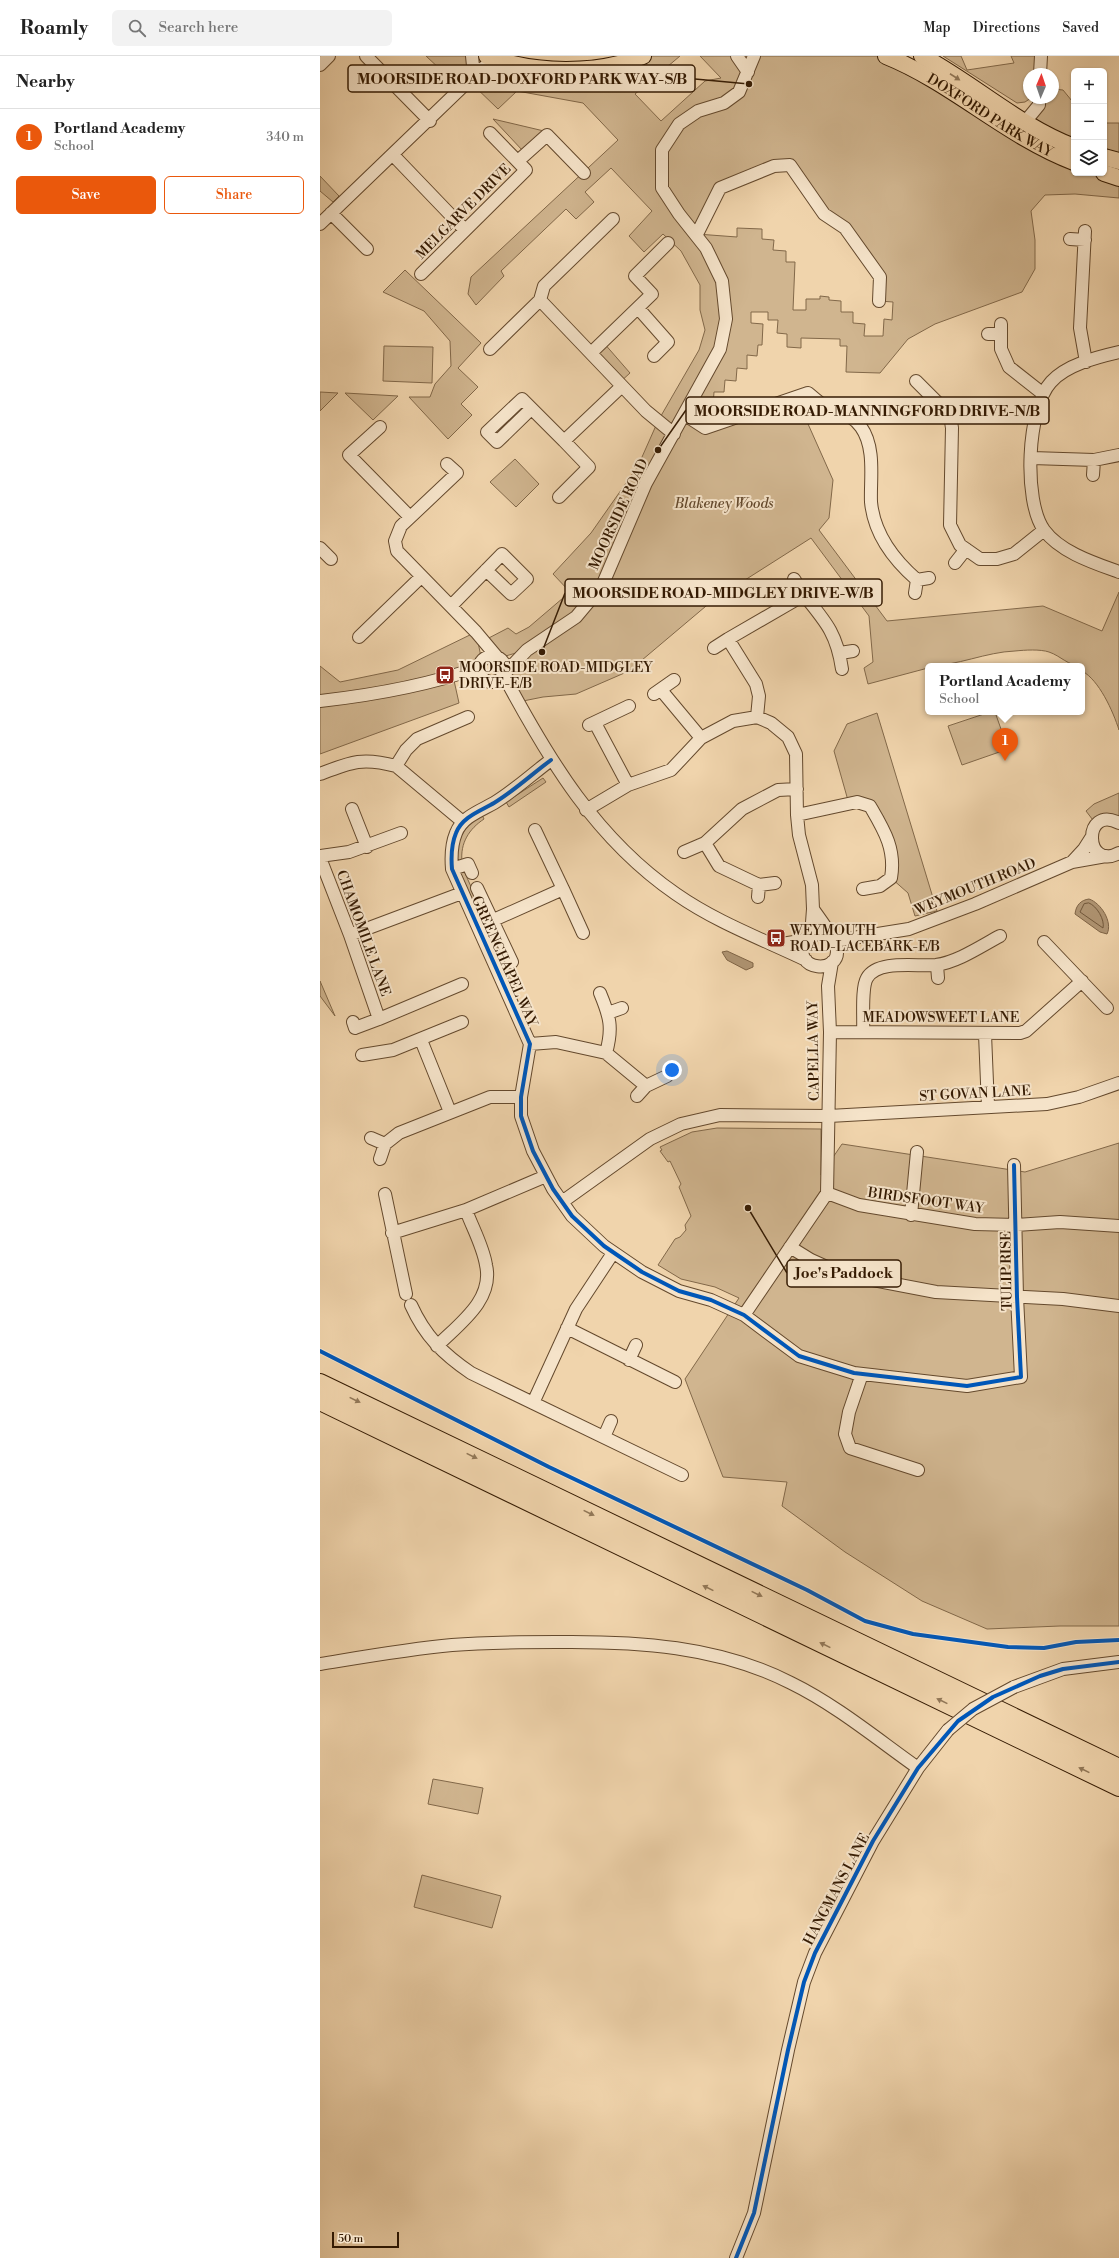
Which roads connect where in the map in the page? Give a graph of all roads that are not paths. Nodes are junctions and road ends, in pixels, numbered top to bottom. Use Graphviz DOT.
graph roads {
  1 [pos="329,56"];
  2 [pos="366,56"];
  3 [pos="472,56"];
  4 [pos="643,56"];
  5 [pos="737,56"];
  6 [pos="754,56"];
  7 [pos="886,56"];
  8 [pos="922,56"];
  9 [pos="1041,56"];
  10 [pos="492,58"];
  11 [pos="320,65"];
  12 [pos="1040,68"];
  13 [pos="748,72"];
  14 [pos="470,81"];
  15 [pos="1039,104"];
  16 [pos="430,121"];
  17 [pos="1025,122"];
  18 [pos="490,133"];
  19 [pos="1071,146"];
  20 [pos="393,155"];
  21 [pos="1107,158"];
  22 [pos="1071,161"];
  23 [pos="1119,161"];
  24 [pos="522,165"];
  25 [pos="584,173"];
  26 [pos="1107,174"];
  27 [pos="1119,178"];
  28 [pos="332,213"];
  29 [pos="613,219"];
  30 [pos="320,224"];
  31 [pos="465,230"];
  32 [pos="697,234"];
  33 [pos="1070,239"];
  34 [pos="668,243"];
  35 [pos="367,249"];
  36 [pos="421,274"];
  37 [pos="540,300"];
  38 [pos="879,301"];
  39 [pos="638,308"];
  40 [pos="988,334"];
  41 [pos="490,349"];
  42 [pos="1119,352"];
  43 [pos="591,353"];
  44 [pos="654,356"];
  45 [pos="1086,362"];
  46 [pos="916,382"];
  47 [pos="622,386"];
  48 [pos="1042,393"];
  49 [pos="531,409"];
  50 [pos="685,415"];
  51 [pos="380,427"];
  52 [pos="674,434"];
  53 [pos="564,441"];
  54 [pos="1119,455"];
  55 [pos="1032,458"];
  56 [pos="1094,460"];
  57 [pos="447,464"];
  58 [pos="1093,475"];
  59 [pos="559,497"];
  60 [pos="410,517"];
  61 [pos="1044,530"];
  62 [pos="320,548"];
  63 [pos="966,550"];
  64 [pos="331,559"];
  65 [pos="955,563"];
  66 [pos="486,570"];
  67 [pos="1119,572"];
  68 [pos="421,577"];
  69 [pos="929,578"];
  70 [pos="794,579"];
  71 [pos="917,580"];
  72 [pos="916,593"];
  73 [pos="804,595"];
  74 [pos="451,606"];
  75 [pos="476,632"];
  76 [pos="359,637"];
  77 [pos="728,640"];
  78 [pos="714,648"];
  79 [pos="527,650"];
  80 [pos="853,651"];
  81 [pos="840,653"];
  82 [pos="498,658"];
  83 [pos="481,665"];
  84 [pos="842,669"];
  85 [pos="504,674"];
  86 [pos="452,676"];
  87 [pos="674,680"];
  88 [pos="487,681"];
  89 [pos="320,701"];
  90 [pos="518,702"];
  91 [pos="629,706"];
  92 [pos="468,717"];
  93 [pos="757,717"];
  94 [pos="701,738"];
  95 [pos="550,760"];
  96 [pos="396,766"];
  97 [pos="320,774"];
  98 [pos="628,784"];
  99 [pos="796,789"];
  100 [pos="352,809"];
  101 [pos="586,810"];
  102 [pos="797,816"];
  103 [pos="1117,821"];
  104 [pos="463,822"];
  105 [pos="535,830"];
  106 [pos="401,833"];
  107 [pos="1091,838"];
  108 [pos="705,843"];
  109 [pos="367,847"];
  110 [pos="684,852"];
  111 [pos="1119,853"];
  112 [pos="1106,856"];
  113 [pos="320,857"];
  114 [pos="1072,862"];
  115 [pos="452,869"];
  116 [pos="472,873"];
  117 [pos="775,883"];
  118 [pos="759,885"];
  119 [pos="477,888"];
  120 [pos="563,889"];
  121 [pos="863,889"];
  122 [pos="462,893"];
  123 [pos="758,897"];
  124 [pos="813,909"];
  125 [pos="493,921"];
  126 [pos="478,927"];
  127 [pos="583,933"];
  128 [pos="350,934"];
  129 [pos="863,936"];
  130 [pos="1000,936"];
  131 [pos="809,938"];
  132 [pos="832,938"];
  133 [pos="1044,942"];
  134 [pos="776,946"];
  135 [pos="834,958"];
  136 [pos="512,962"];
  137 [pos="810,963"];
  138 [pos="937,965"];
  139 [pos="938,978"];
  140 [pos="1082,981"];
  141 [pos="462,984"];
  142 [pos="828,986"];
  143 [pos="600,993"];
  144 [pos="622,1008"];
  145 [pos="1107,1008"];
  146 [pos="608,1013"];
  147 [pos="379,1019"];
  148 [pos="353,1022"];
  149 [pos="462,1022"];
  150 [pos="830,1032"];
  151 [pos="863,1032"];
  152 [pos="985,1034"];
  153 [pos="421,1040"];
  154 [pos="530,1044"];
  155 [pos="606,1053"];
  156 [pos="362,1055"];
  157 [pos="667,1076"];
  158 [pos="1119,1082"];
  159 [pos="646,1086"];
  160 [pos="636,1096"];
  161 [pos="521,1097"];
  162 [pos="988,1107"];
  163 [pos="450,1112"];
  164 [pos="829,1116"];
  165 [pos="371,1138"];
  166 [pos="385,1144"];
  167 [pos="917,1152"];
  168 [pos="380,1159"];
  169 [pos="1014,1165"];
  170 [pos="546,1176"];
  171 [pos="827,1193"];
  172 [pos="385,1194"];
  173 [pos="562,1202"];
  174 [pos="466,1210"];
  175 [pos="911,1215"];
  176 [pos="1016,1225"];
  177 [pos="1119,1226"];
  178 [pos="392,1233"];
  179 [pos="790,1247"];
  180 [pos="613,1253"];
  181 [pos="1017,1297"];
  182 [pos="1119,1306"];
  183 [pos="744,1315"];
  184 [pos="567,1328"];
  185 [pos="437,1346"];
  186 [pos="636,1346"];
  187 [pos="629,1360"];
  188 [pos="862,1374"];
  189 [pos="1021,1377"];
  190 [pos="675,1382"];
  191 [pos="320,1383"];
  192 [pos="320,1401"];
  193 [pos="533,1403"];
  194 [pos="611,1421"];
  195 [pos="604,1437"];
  196 [pos="918,1470"];
  197 [pos="682,1475"];
  198 [pos="1119,1662"];
  199 [pos="320,1664"];
  200 [pos="918,1768"];
  201 [pos="1119,1768"];
  202 [pos="1119,1787"];
  203 [pos="736,2258"];
  1 -- 11 [label="street"];
  2 -- 16 [label="street"];
  3 -- 14 [label="street"];
  4 -- 10 [label="main road"];
  5 -- 13 [label="street"];
  6 -- 13 [label="street, MOORSIDE ROAD"];
  7 -- 22 [label="main road, DOXFORD PARK WAY"];
  8 -- 17 [label="main road, DOXFORD PARK WAY, one-way"];
  9 -- 12 [label="street"];
  10 -- 14 [label="street"];
  13 -- 32 [label="street, MOORSIDE ROAD"];
  14 -- 16 [label="street"];
  15 -- 17 [label="street"];
  16 -- 20 [label="street"];
  17 -- 19 [label="main road, DOXFORD PARK WAY"];
  18 -- 24 [label="street"];
  20 -- 28 [label="street"];
  20 -- 31 [label="street"];
  21 -- 23 [label="main road"];
  24 -- 25 [label="street, MELGARVE DRIVE"];
  24 -- 31 [label="street, MELGARVE DRIVE"];
  26 -- 27 [label="main road"];
  28 -- 30 [label="street"];
  28 -- 35 [label="street"];
  29 -- 37 [label="street"];
  31 -- 36 [label="street, MELGARVE DRIVE"];
  32 -- 38 [label="street"];
  32 -- 50 [label="street, MOORSIDE ROAD"];
  33 -- 45 [label="street"];
  34 -- 39 [label="street"];
  37 -- 41 [label="street"];
  37 -- 43 [label="street"];
  39 -- 43 [label="street"];
  39 -- 44 [label="street"];
  40 -- 48 [label="street"];
  42 -- 45 [label="street"];
  43 -- 47 [label="street"];
  45 -- 48 [label="street"];
  46 -- 63 [label="street"];
  47 -- 52 [label="street"];
  47 -- 53 [label="street"];
  48 -- 55 [label="street"];
  49 -- 53 [label="street"];
  50 -- 52 [label="street, MOORSIDE ROAD"];
  50 -- 71 [label="street"];
  51 -- 60 [label="street"];
  52 -- 79 [label="street, MOORSIDE ROAD"];
  53 -- 59 [label="street"];
  54 -- 56 [label="street"];
  55 -- 56 [label="street"];
  55 -- 61 [label="street"];
  56 -- 58 [label="street"];
  57 -- 60 [label="street"];
  60 -- 68 [label="street"];
  61 -- 63 [label="street"];
  61 -- 67 [label="street"];
  62 -- 64 [label="street"];
  63 -- 65 [label="street"];
  66 -- 74 [label="street"];
  68 -- 74 [label="street"];
  68 -- 76 [label="street"];
  69 -- 71 [label="street"];
  70 -- 73 [label="street"];
  71 -- 72 [label="street"];
  73 -- 77 [label="street"];
  73 -- 81 [label="street"];
  74 -- 75 [label="street"];
  75 -- 82 [label="street"];
  75 -- 83 [label="street"];
  77 -- 78 [label="street"];
  77 -- 93 [label="street"];
  79 -- 82 [label="street, MOORSIDE ROAD"];
  79 -- 85 [label="street, MOORSIDE ROAD"];
  80 -- 81 [label="street"];
  81 -- 84 [label="street"];
  82 -- 83 [label="street, MOORSIDE ROAD"];
  82 -- 85 [label="street"];
  83 -- 86 [label="street, MOORSIDE ROAD"];
  83 -- 88 [label="street"];
  85 -- 88 [label="street, MOORSIDE ROAD"];
  85 -- 90 [label="street"];
  86 -- 88 [label="street"];
  86 -- 89 [label="street"];
  87 -- 94 [label="street"];
  88 -- 90 [label="street"];
  90 -- 95 [label="street"];
  91 -- 98 [label="street"];
  92 -- 96 [label="street"];
  93 -- 94 [label="street"];
  93 -- 99 [label="street"];
  94 -- 98 [label="street"];
  95 -- 101 [label="street"];
  95 -- 104 [label="street, GREENCHAPEL WAY"];
  96 -- 97 [label="street"];
  96 -- 104 [label="street"];
  98 -- 101 [label="street"];
  99 -- 102 [label="street"];
  99 -- 108 [label="street"];
  100 -- 109 [label="street"];
  101 -- 134 [label="street"];
  102 -- 121 [label="street"];
  102 -- 124 [label="street"];
  103 -- 107 [label="street, WEYMOUTH ROAD"];
  104 -- 115 [label="street, GREENCHAPEL WAY"];
  105 -- 120 [label="street"];
  106 -- 109 [label="street"];
  107 -- 112 [label="street"];
  107 -- 114 [label="street, WEYMOUTH ROAD"];
  108 -- 110 [label="street"];
  108 -- 118 [label="street"];
  109 -- 113 [label="street"];
  111 -- 112 [label="street, WEYMOUTH ROAD"];
  112 -- 114 [label="street, WEYMOUTH ROAD"];
  113 -- 128 [label="street, CHAMOMILE LANE"];
  114 -- 129 [label="street, WEYMOUTH ROAD"];
  115 -- 116 [label="street"];
  115 -- 122 [label="street, GREENCHAPEL WAY"];
  117 -- 118 [label="street"];
  118 -- 123 [label="street"];
  119 -- 125 [label="street"];
  120 -- 125 [label="street"];
  120 -- 127 [label="street"];
  122 -- 126 [label="street, GREENCHAPEL WAY"];
  122 -- 128 [label="street"];
  124 -- 131 [label="street"];
  124 -- 132 [label="street"];
  125 -- 126 [label="street"];
  125 -- 136 [label="street"];
  126 -- 154 [label="street, GREENCHAPEL WAY"];
  128 -- 147 [label="street, CHAMOMILE LANE"];
  129 -- 132 [label="street, WEYMOUTH ROAD"];
  129 -- 135 [label="street, WEYMOUTH ROAD"];
  130 -- 138 [label="street"];
  131 -- 132 [label="street"];
  131 -- 134 [label="street"];
  131 -- 137 [label="street"];
  132 -- 135 [label="street"];
  133 -- 140 [label="street"];
  134 -- 137 [label="street"];
  135 -- 137 [label="street"];
  135 -- 142 [label="street, CAPELLA WAY"];
  137 -- 142 [label="street, CAPELLA WAY"];
  138 -- 139 [label="street"];
  138 -- 151 [label="street"];
  140 -- 145 [label="street"];
  140 -- 152 [label="street, MEADOWSWEET LANE"];
  141 -- 147 [label="street, CHAMOMILE LANE"];
  142 -- 150 [label="street, CAPELLA WAY"];
  143 -- 146 [label="street"];
  144 -- 146 [label="street"];
  146 -- 155 [label="street"];
  147 -- 148 [label="street, CHAMOMILE LANE"];
  149 -- 153 [label="street"];
  150 -- 151 [label="street, MEADOWSWEET LANE"];
  150 -- 164 [label="street, CAPELLA WAY"];
  151 -- 152 [label="street, MEADOWSWEET LANE"];
  152 -- 162 [label="street"];
  153 -- 156 [label="street"];
  153 -- 163 [label="street"];
  154 -- 155 [label="street"];
  154 -- 161 [label="street, GREENCHAPEL WAY"];
  155 -- 159 [label="street"];
  157 -- 159 [label="street"];
  158 -- 162 [label="street, ST GOVAN LANE"];
  159 -- 160 [label="street"];
  161 -- 163 [label="street"];
  161 -- 170 [label="street, GREENCHAPEL WAY"];
  162 -- 164 [label="street, ST GOVAN LANE"];
  163 -- 166 [label="street"];
  164 -- 171 [label="street, CAPELLA WAY"];
  164 -- 173 [label="street, ST GOVAN LANE"];
  165 -- 166 [label="street"];
  166 -- 168 [label="street"];
  167 -- 175 [label="street"];
  169 -- 176 [label="street, TULIP RISE"];
  170 -- 173 [label="street, GREENCHAPEL WAY"];
  170 -- 174 [label="street"];
  171 -- 175 [label="street, BIRDSFOOT WAY"];
  171 -- 179 [label="street"];
  172 -- 178 [label="street"];
  173 -- 180 [label="street, GREENCHAPEL WAY"];
  174 -- 178 [label="street"];
  174 -- 185 [label="street"];
  175 -- 176 [label="street, BIRDSFOOT WAY"];
  176 -- 177 [label="street, BIRDSFOOT WAY"];
  176 -- 181 [label="street, TULIP RISE"];
  178 -- 185 [label="street"];
  179 -- 181 [label="street"];
  179 -- 183 [label="street"];
  180 -- 183 [label="street, GREENCHAPEL WAY"];
  180 -- 184 [label="street"];
  181 -- 182 [label="street"];
  181 -- 189 [label="street, TULIP RISE"];
  183 -- 188 [label="street, GREENCHAPEL WAY"];
  184 -- 187 [label="street"];
  184 -- 193 [label="street"];
  185 -- 193 [label="street"];
  186 -- 187 [label="street"];
  187 -- 190 [label="street"];
  188 -- 189 [label="street, GREENCHAPEL WAY"];
  188 -- 196 [label="street"];
  191 -- 201 [label="highway, one-way"];
  202 -- 192 [label="highway, one-way"];
  193 -- 195 [label="street"];
  194 -- 195 [label="street"];
  195 -- 197 [label="street"];
  198 -- 200 [label="street, HANGMANS LANE, bridge"];
  199 -- 200 [label="street"];
  200 -- 203 [label="street, HANGMANS LANE"];
}
